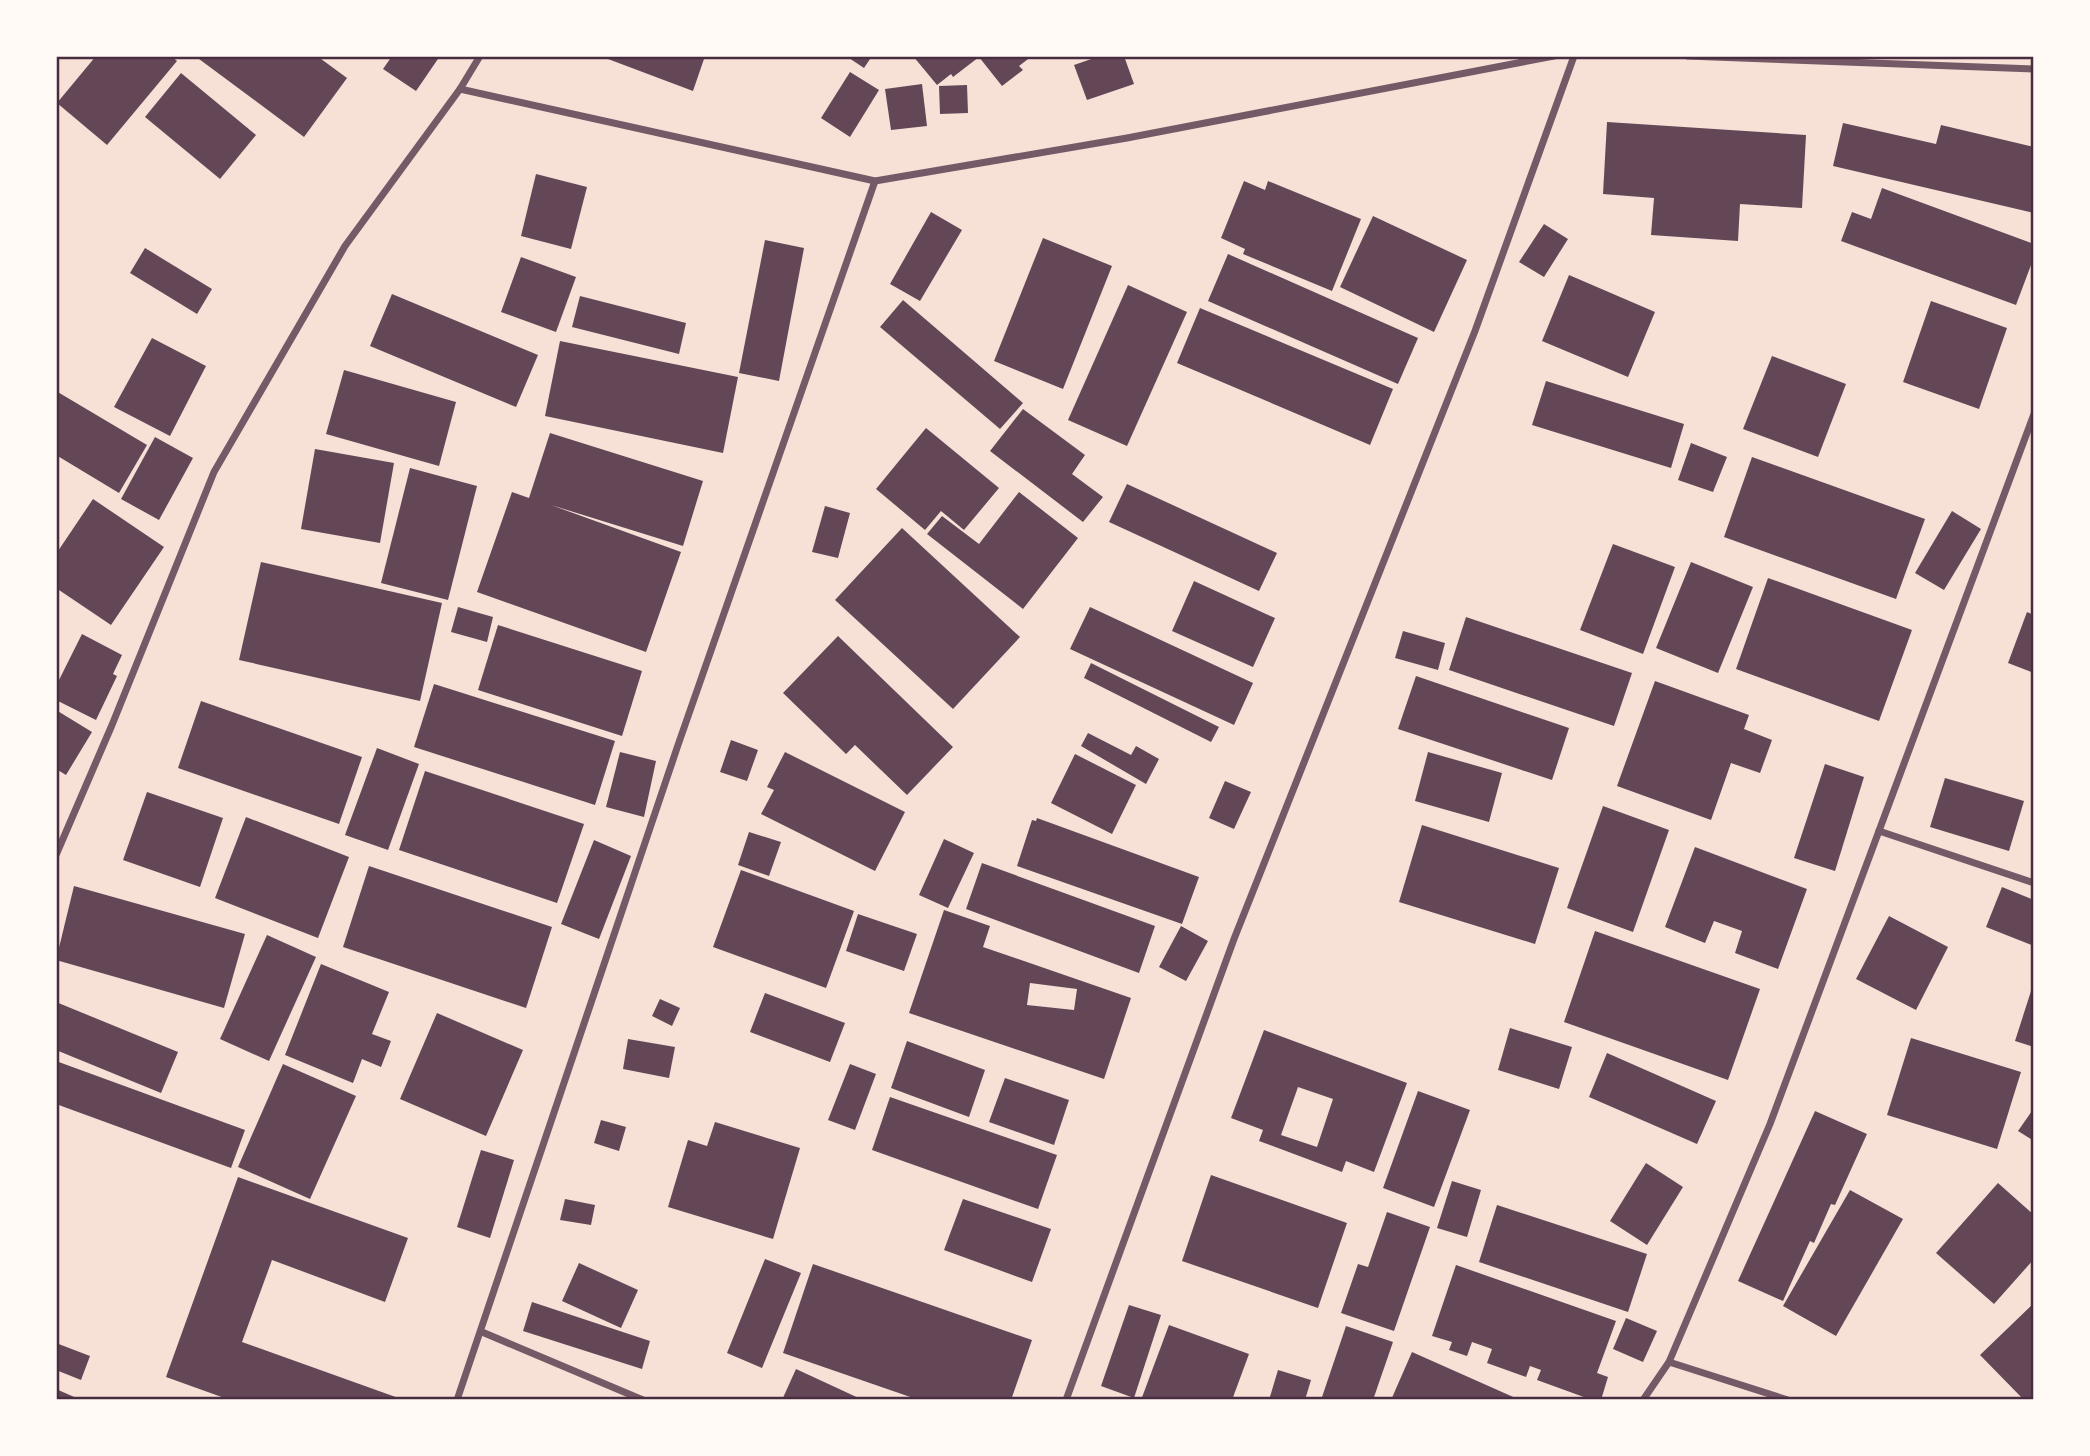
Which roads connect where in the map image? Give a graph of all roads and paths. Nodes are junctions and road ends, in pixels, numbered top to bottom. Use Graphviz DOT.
graph roads {
  1 [pos="480,56"];
  2 [pos="1554,56"];
  3 [pos="1574,56"];
  4 [pos="1687,56"];
  5 [pos="2034,69"];
  6 [pos="460,89"];
  7 [pos="875,181"];
  8 [pos="2034,414"];
  9 [pos="1879,831"];
  10 [pos="56,855"];
  11 [pos="2034,883"];
  12 [pos="482,1332"];
  13 [pos="1670,1362"];
  14 [pos="457,1400"];
  15 [pos="643,1400"];
  16 [pos="1066,1400"];
  17 [pos="1643,1400"];
  18 [pos="1788,1400"];
  1 -- 6 [label="street"];
  2 -- 7 [label="street"];
  3 -- 16 [label="street"];
  4 -- 5 [label="street"];
  6 -- 7 [label="street"];
  6 -- 10 [label="street"];
  7 -- 12 [label="street"];
  8 -- 9 [label="street"];
  9 -- 11 [label="street"];
  9 -- 13 [label="street"];
  12 -- 14 [label="street"];
  12 -- 15 [label="street"];
  13 -- 17 [label="street"];
  13 -- 18 [label="street"];
}
